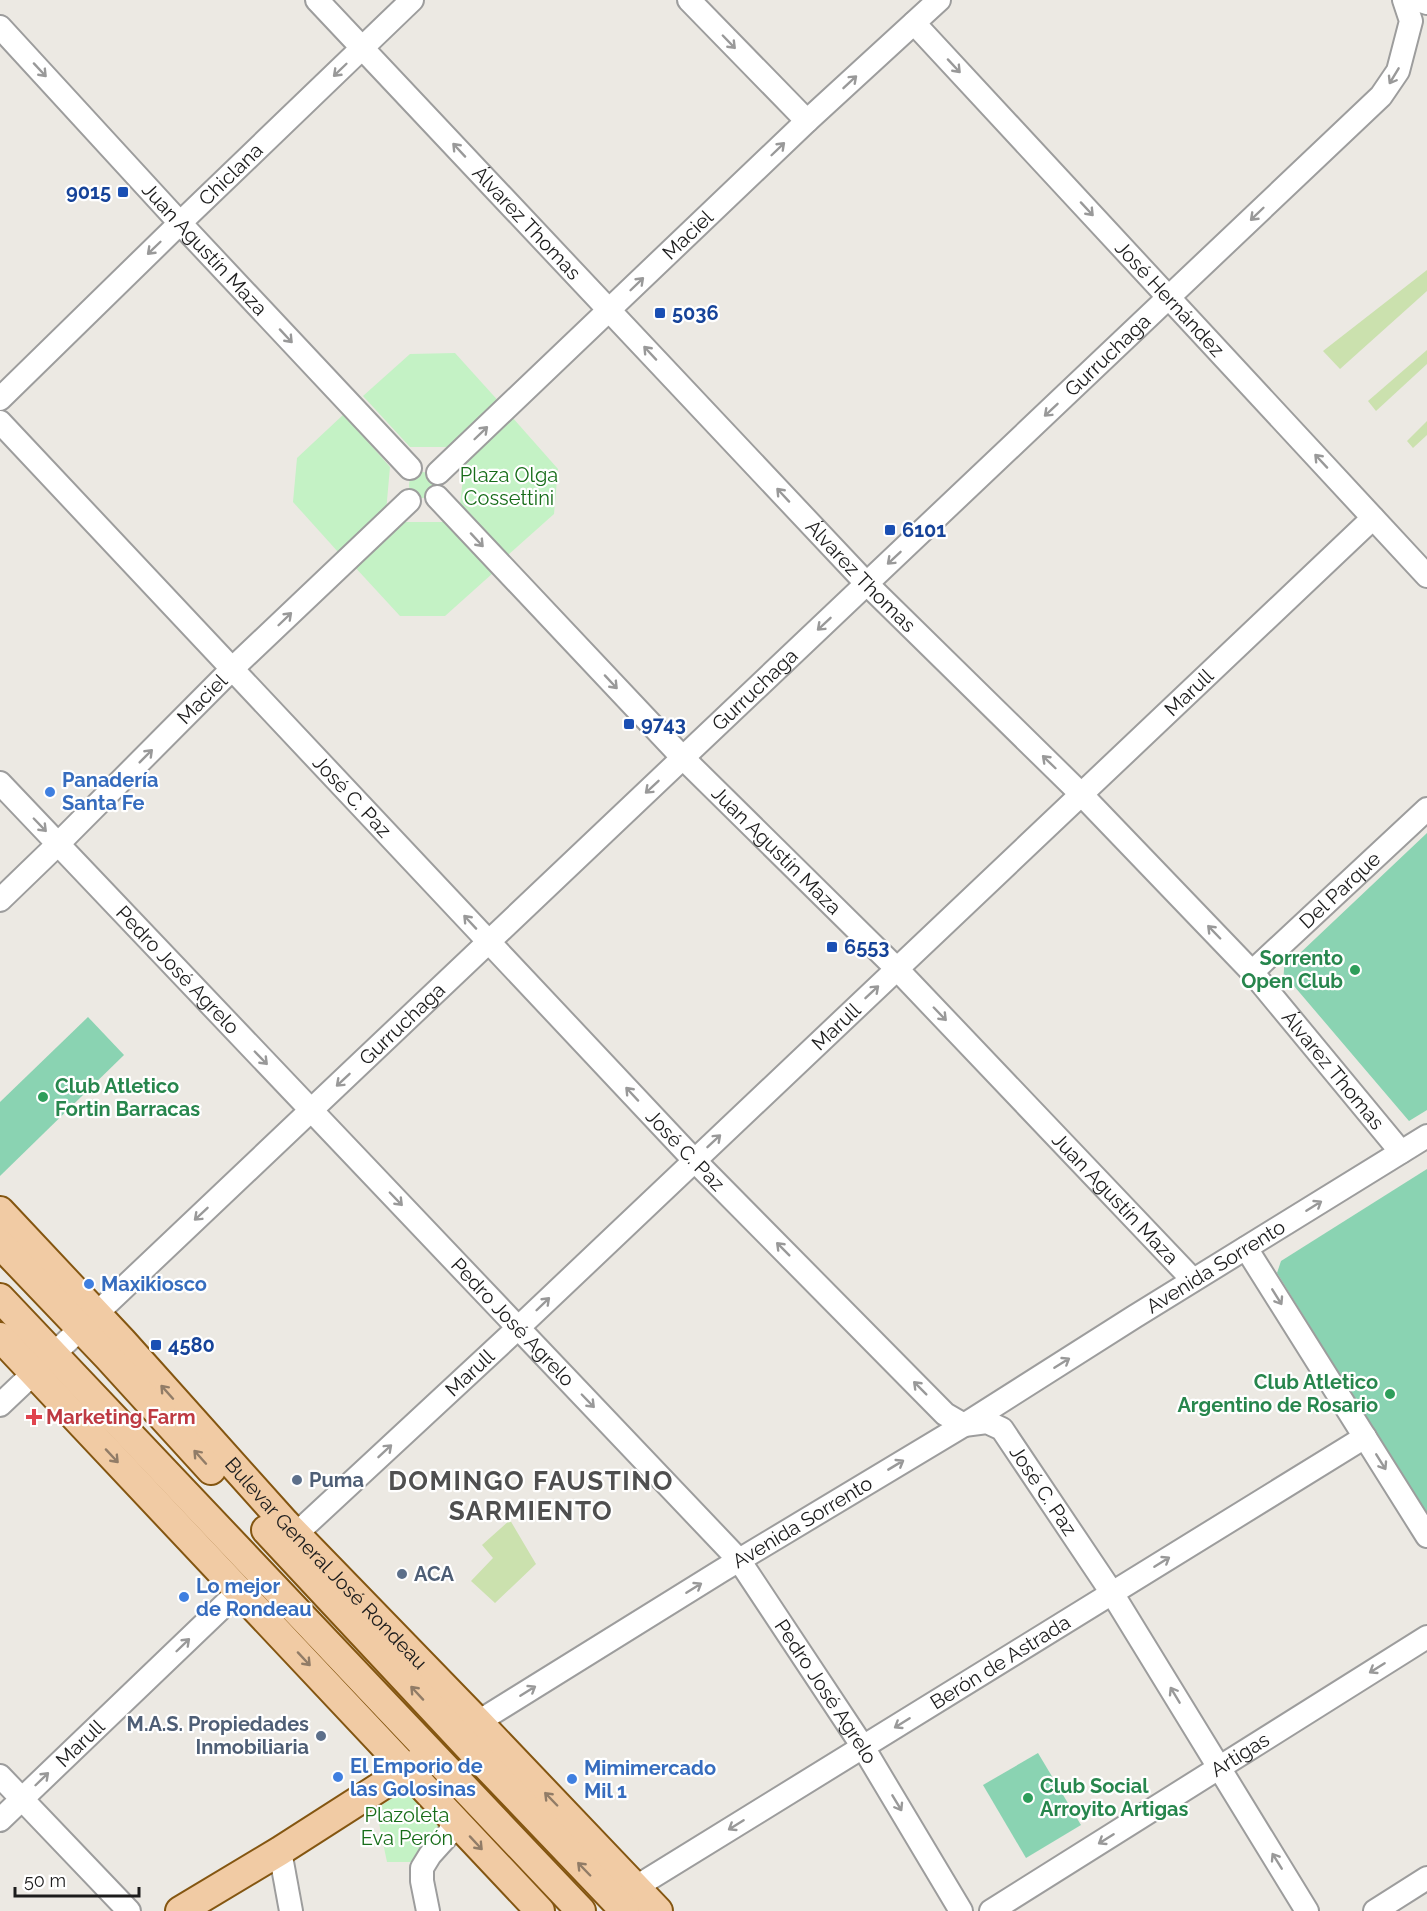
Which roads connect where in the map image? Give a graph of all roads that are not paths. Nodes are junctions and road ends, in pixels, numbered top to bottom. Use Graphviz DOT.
graph roads {
  1 [pos="317,0"];
  2 [pos="412,0"];
  3 [pos="689,0"];
  4 [pos="939,0"];
  5 [pos="1391,0"];
  6 [pos="1427,3"];
  7 [pos="1412,4"];
  8 [pos="914,23"];
  9 [pos="0,27"];
  10 [pos="362,48"];
  11 [pos="807,121"];
  12 [pos="180,223"];
  13 [pos="1169,297"];
  14 [pos="610,310"];
  15 [pos="0,399"];
  16 [pos="0,422"];
  17 [pos="410,468"];
  18 [pos="438,473"];
  19 [pos="437,497"];
  20 [pos="409,501"];
  21 [pos="1373,518"];
  22 [pos="1427,576"];
  23 [pos="867,584"];
  24 [pos="233,668"];
  25 [pos="683,758"];
  26 [pos="0,783"];
  27 [pos="1082,794"];
  28 [pos="1427,809"];
  29 [pos="58,844"];
  30 [pos="0,900"];
  31 [pos="489,942"];
  32 [pos="897,969"];
  33 [pos="1252,972"];
  34 [pos="311,1110"];
  35 [pos="1427,1136"];
  36 [pos="1401,1152"];
  37 [pos="694,1160"];
  38 [pos="0,1211"];
  39 [pos="0,1244"];
  40 [pos="1246,1248"];
  41 [pos="1193,1280"];
  42 [pos="0,1298"];
  43 [pos="89,1321"];
  44 [pos="518,1328"];
  45 [pos="0,1337"];
  46 [pos="44,1364"];
  47 [pos="0,1405"];
  48 [pos="964,1425"];
  49 [pos="1365,1437"];
  50 [pos="290,1528"];
  51 [pos="221,1531"];
  52 [pos="1427,1536"];
  53 [pos="739,1560"];
  54 [pos="239,1591"];
  55 [pos="1112,1593"];
  56 [pos="329,1599"];
  57 [pos="280,1635"];
  58 [pos="1427,1637"];
  59 [pos="468,1729"];
  60 [pos="863,1747"];
  61 [pos="432,1753"];
  62 [pos="1219,1768"];
  63 [pos="407,1770"];
  64 [pos="0,1776"];
  65 [pos="22,1799"];
  66 [pos="0,1820"];
  67 [pos="455,1820"];
  68 [pos="280,1851"];
  69 [pos="1427,1878"];
  70 [pos="630,1899"];
  71 [pos="129,1911"];
  72 [pos="180,1911"];
  73 [pos="291,1911"];
  74 [pos="428,1911"];
  75 [pos="540,1911"];
  76 [pos="581,1911"];
  77 [pos="658,1911"];
  78 [pos="961,1911"];
  79 [pos="991,1911"];
  80 [pos="1307,1911"];
  81 [pos="1375,1911"];
  1 -- 10 [label="street, Álvarez Thomas"];
  2 -- 10 [label="street, Chiclana"];
  3 -- 11 [label="street, one-way"];
  4 -- 8 [label="street, Maciel"];
  5 -- 7 [label="street"];
  6 -- 7 [label="street"];
  7 -- 13 [label="street, Gurruchaga, one-way"];
  11 -- 8 [label="street, Maciel, one-way"];
  8 -- 13 [label="street, José Hernández, one-way"];
  9 -- 12 [label="street, Juan Agustín Maza, one-way"];
  10 -- 12 [label="street, Chiclana, one-way"];
  14 -- 10 [label="street, Álvarez Thomas, one-way"];
  14 -- 11 [label="street, Maciel, one-way"];
  12 -- 15 [label="street, Chiclana, one-way"];
  12 -- 17 [label="street, Juan Agustín Maza, one-way"];
  21 -- 13 [label="street, José Hernández, one-way"];
  13 -- 23 [label="street, Gurruchaga, one-way"];
  18 -- 14 [label="street, Maciel, one-way"];
  23 -- 14 [label="street, Álvarez Thomas, one-way"];
  16 -- 24 [label="street, José C. Paz"];
  17 -- 18 [label="street"];
  17 -- 20 [label="street"];
  18 -- 19 [label="street"];
  19 -- 20 [label="street"];
  19 -- 25 [label="street, Juan Agustín Maza, one-way"];
  24 -- 20 [label="street, Maciel, one-way"];
  21 -- 22 [label="street, José Hernández"];
  21 -- 27 [label="street, Marull"];
  23 -- 25 [label="street, Gurruchaga, one-way"];
  27 -- 23 [label="street, Álvarez Thomas, one-way"];
  29 -- 24 [label="street, Maciel, one-way"];
  31 -- 24 [label="street, José C. Paz, one-way"];
  25 -- 31 [label="street, Gurruchaga, one-way"];
  25 -- 32 [label="street, Juan Agustín Maza"];
  26 -- 29 [label="street, Pedro José Agrelo, one-way"];
  27 -- 32 [label="street, Marull"];
  33 -- 27 [label="street, Álvarez Thomas, one-way"];
  28 -- 33 [label="street, Del Parque"];
  29 -- 30 [label="street, Maciel"];
  29 -- 34 [label="street, Pedro José Agrelo, one-way"];
  31 -- 34 [label="street, Gurruchaga, one-way"];
  37 -- 31 [label="street, José C. Paz, one-way"];
  37 -- 32 [label="street, Marull, one-way"];
  32 -- 41 [label="street, Juan Agustín Maza, one-way"];
  33 -- 36 [label="street, Álvarez Thomas"];
  34 -- 43 [label="street, Gurruchaga, one-way"];
  34 -- 44 [label="street, Pedro José Agrelo, one-way"];
  35 -- 36 [label="street, Avenida Sorrento"];
  40 -- 36 [label="street, Avenida Sorrento, one-way"];
  44 -- 37 [label="street, Marull, one-way"];
  48 -- 37 [label="street, José C. Paz, one-way"];
  38 -- 43 [label="main road, Bulevar General José Rondeau"];
  39 -- 43 [label="main road, Bulevar General José Rondeau"];
  40 -- 41 [label="street, Avenida Sorrento"];
  40 -- 49 [label="street, one-way"];
  48 -- 41 [label="street, Avenida Sorrento, one-way"];
  42 -- 46 [label="main road"];
  43 -- 46 [label="street, Gurruchaga"];
  50 -- 43 [label="main road, Bulevar General José Rondeau, one-way"];
  56 -- 43 [label="main road, Bulevar General José Rondeau, one-way"];
  50 -- 44 [label="street, Marull, one-way"];
  44 -- 53 [label="street, Pedro José Agrelo, one-way"];
  45 -- 46 [label="main road"];
  46 -- 47 [label="street, Gurruchaga"];
  46 -- 51 [label="main road"];
  46 -- 54 [label="main road, one-way"];
  53 -- 48 [label="street, Avenida Sorrento, one-way"];
  48 -- 55 [label="street, José C. Paz"];
  49 -- 52 [label="street, one-way"];
  55 -- 49 [label="street, Berón de Astrada, one-way"];
  50 -- 56 [label="main road"];
  50 -- 59 [label="main road, Bulevar General José Rondeau"];
  51 -- 57 [label="main road"];
  51 -- 61 [label="main road"];
  59 -- 53 [label="street, Avenida Sorrento, one-way"];
  53 -- 60 [label="street, Pedro José Agrelo"];
  54 -- 57 [label="main road"];
  65 -- 54 [label="street, Marull, one-way"];
  55 -- 60 [label="street, Berón de Astrada, one-way"];
  62 -- 55 [label="street, José C. Paz, one-way"];
  59 -- 56 [label="main road, Bulevar General José Rondeau, one-way"];
  57 -- 63 [label="main road, one-way"];
  58 -- 62 [label="street, Artigas, one-way"];
  59 -- 61 [label="main road, Avenida Sorrento"];
  70 -- 59 [label="main road, Bulevar General José Rondeau, one-way"];
  60 -- 70 [label="street, Berón de Astrada, one-way"];
  60 -- 78 [label="street, Pedro José Agrelo, one-way"];
  61 -- 63 [label="main road, Avenida Sorrento"];
  61 -- 76 [label="main road"];
  62 -- 79 [label="street, Artigas, one-way"];
  80 -- 62 [label="street, José C. Paz, one-way"];
  63 -- 67 [label="main road"];
  63 -- 68 [label="main road, Avenida Sorrento"];
  64 -- 65 [label="street"];
  65 -- 66 [label="street, Marull"];
  65 -- 71 [label="street"];
  67 -- 74 [label="street"];
  67 -- 75 [label="main road, one-way"];
  68 -- 72 [label="main road, Avenida Sorrento"];
  68 -- 73 [label="street"];
  69 -- 81 [label="street"];
  70 -- 77 [label="main road, Bulevar General José Rondeau"];
}
